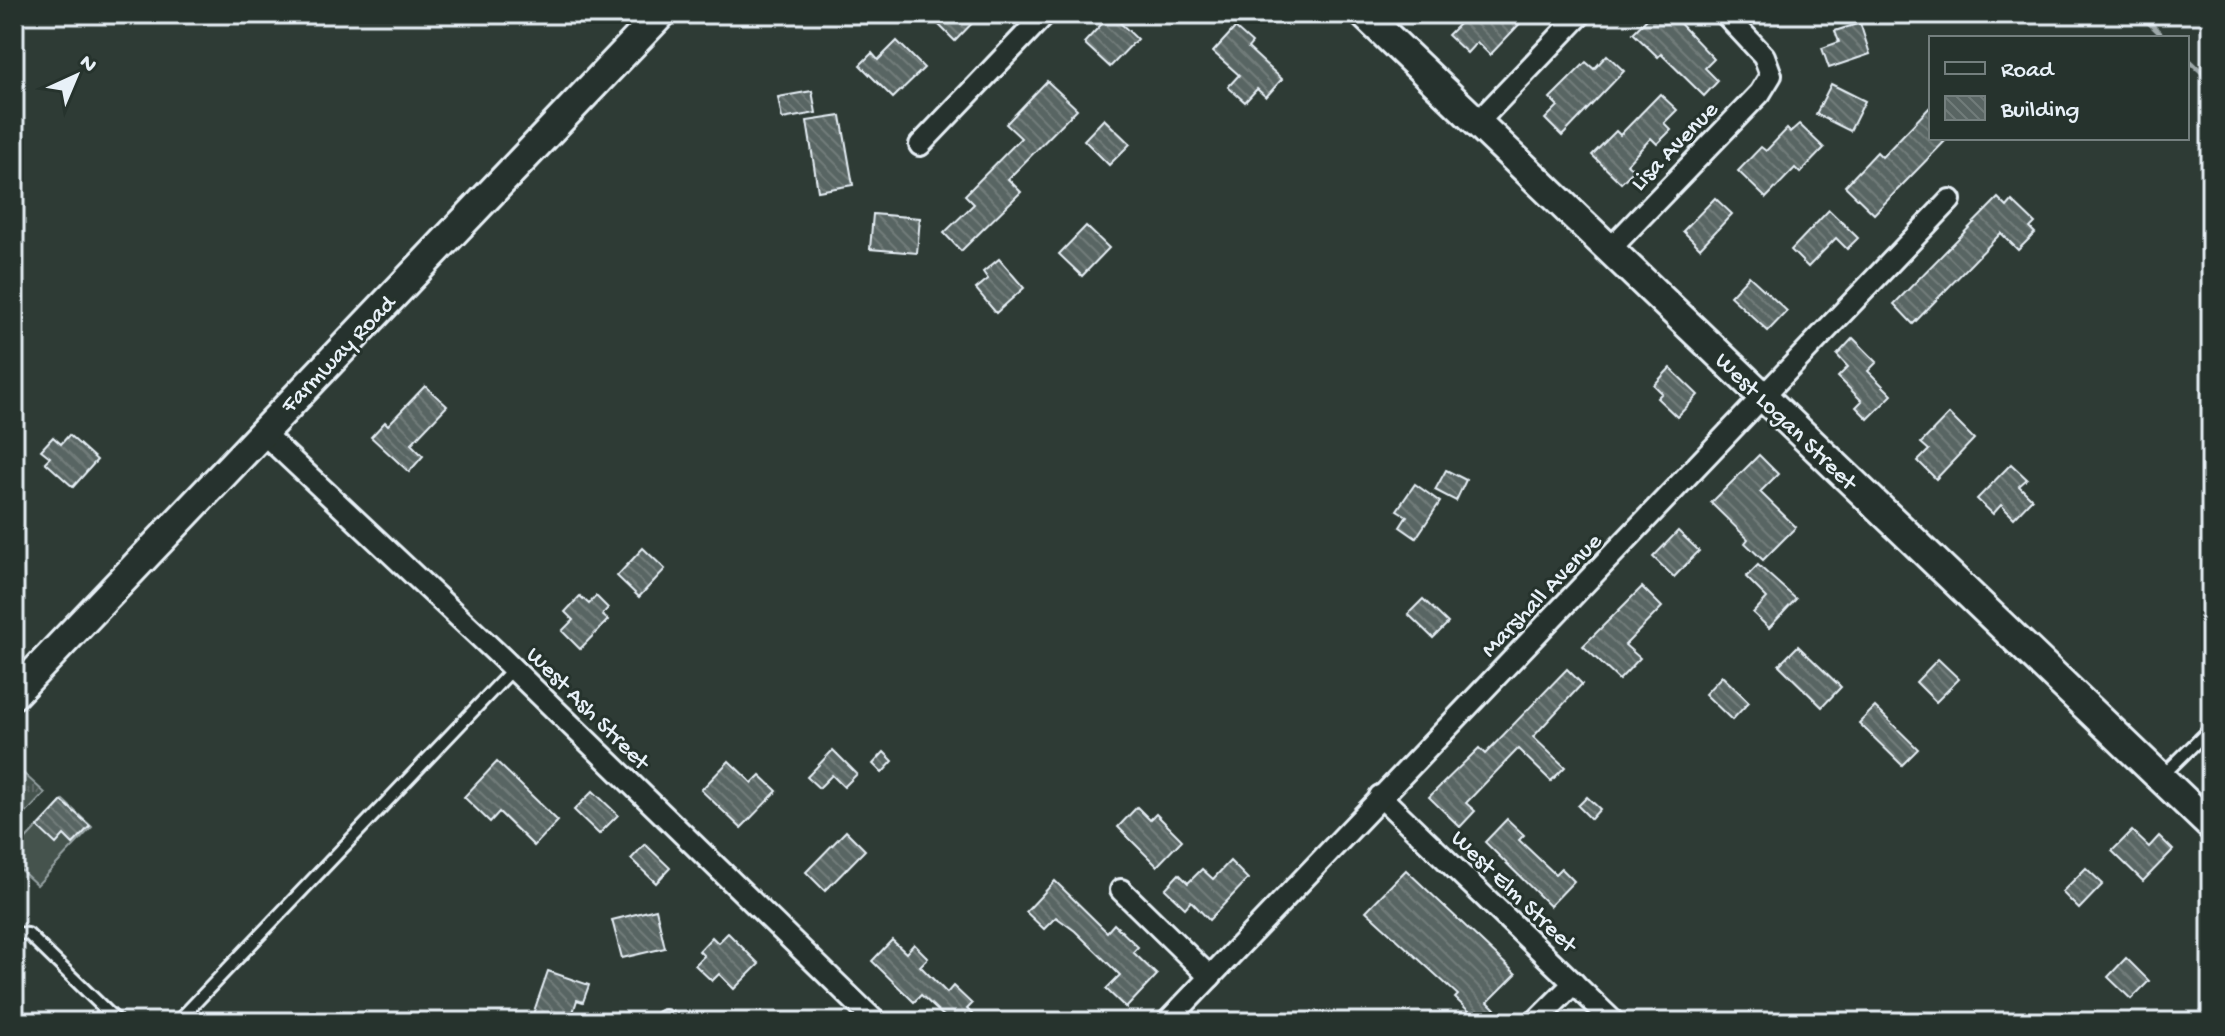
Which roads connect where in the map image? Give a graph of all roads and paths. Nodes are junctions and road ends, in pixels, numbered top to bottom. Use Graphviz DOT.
graph roads {
  1 [pos="661,14"];
  2 [pos="1045,14"];
  3 [pos="1364,14"];
  4 [pos="1581,14"];
  5 [pos="1725,14"];
  6 [pos="1478,122"];
  7 [pos="920,145"];
  8 [pos="1950,200"];
  9 [pos="1610,249"];
  10 [pos="1764,398"];
  11 [pos="262,432"];
  12 [pos="513,669"];
  13 [pos="14,694"];
  14 [pos="2211,728"];
  15 [pos="2161,777"];
  16 [pos="1380,796"];
  17 [pos="2211,826"];
  18 [pos="1121,890"];
  19 [pos="14,933"];
  20 [pos="1210,977"];
  21 [pos="1574,983"];
  22 [pos="183,1020"];
  23 [pos="118,1022"];
  24 [pos="876,1022"];
  25 [pos="1167,1022"];
  26 [pos="1535,1022"];
  27 [pos="1614,1022"];
  1 -- 11 [label="street, Farmway Road"];
  2 -- 7 [label="street"];
  3 -- 6 [label="street, West Logan Street"];
  4 -- 6 [label="street"];
  5 -- 9 [label="street, Lisa Avenue"];
  6 -- 9 [label="street, West Logan Street"];
  8 -- 10 [label="street, Marshall Avenue"];
  9 -- 10 [label="street, West Logan Street"];
  10 -- 15 [label="street, West Logan Street"];
  10 -- 16 [label="street, Marshall Avenue"];
  11 -- 12 [label="street, West Ash Street"];
  11 -- 13 [label="street, Farmway Road"];
  12 -- 22 [label="lane"];
  12 -- 24 [label="street, West Ash Street"];
  14 -- 15 [label="lane"];
  15 -- 17 [label="street, West Logan Street"];
  16 -- 20 [label="street, Marshall Avenue"];
  16 -- 21 [label="street, West Elm Street"];
  18 -- 20 [label="street"];
  19 -- 23 [label="lane"];
  20 -- 25 [label="street, Marshall Avenue"];
  21 -- 26 [label="street"];
  21 -- 27 [label="street, West Elm Street"];
}
